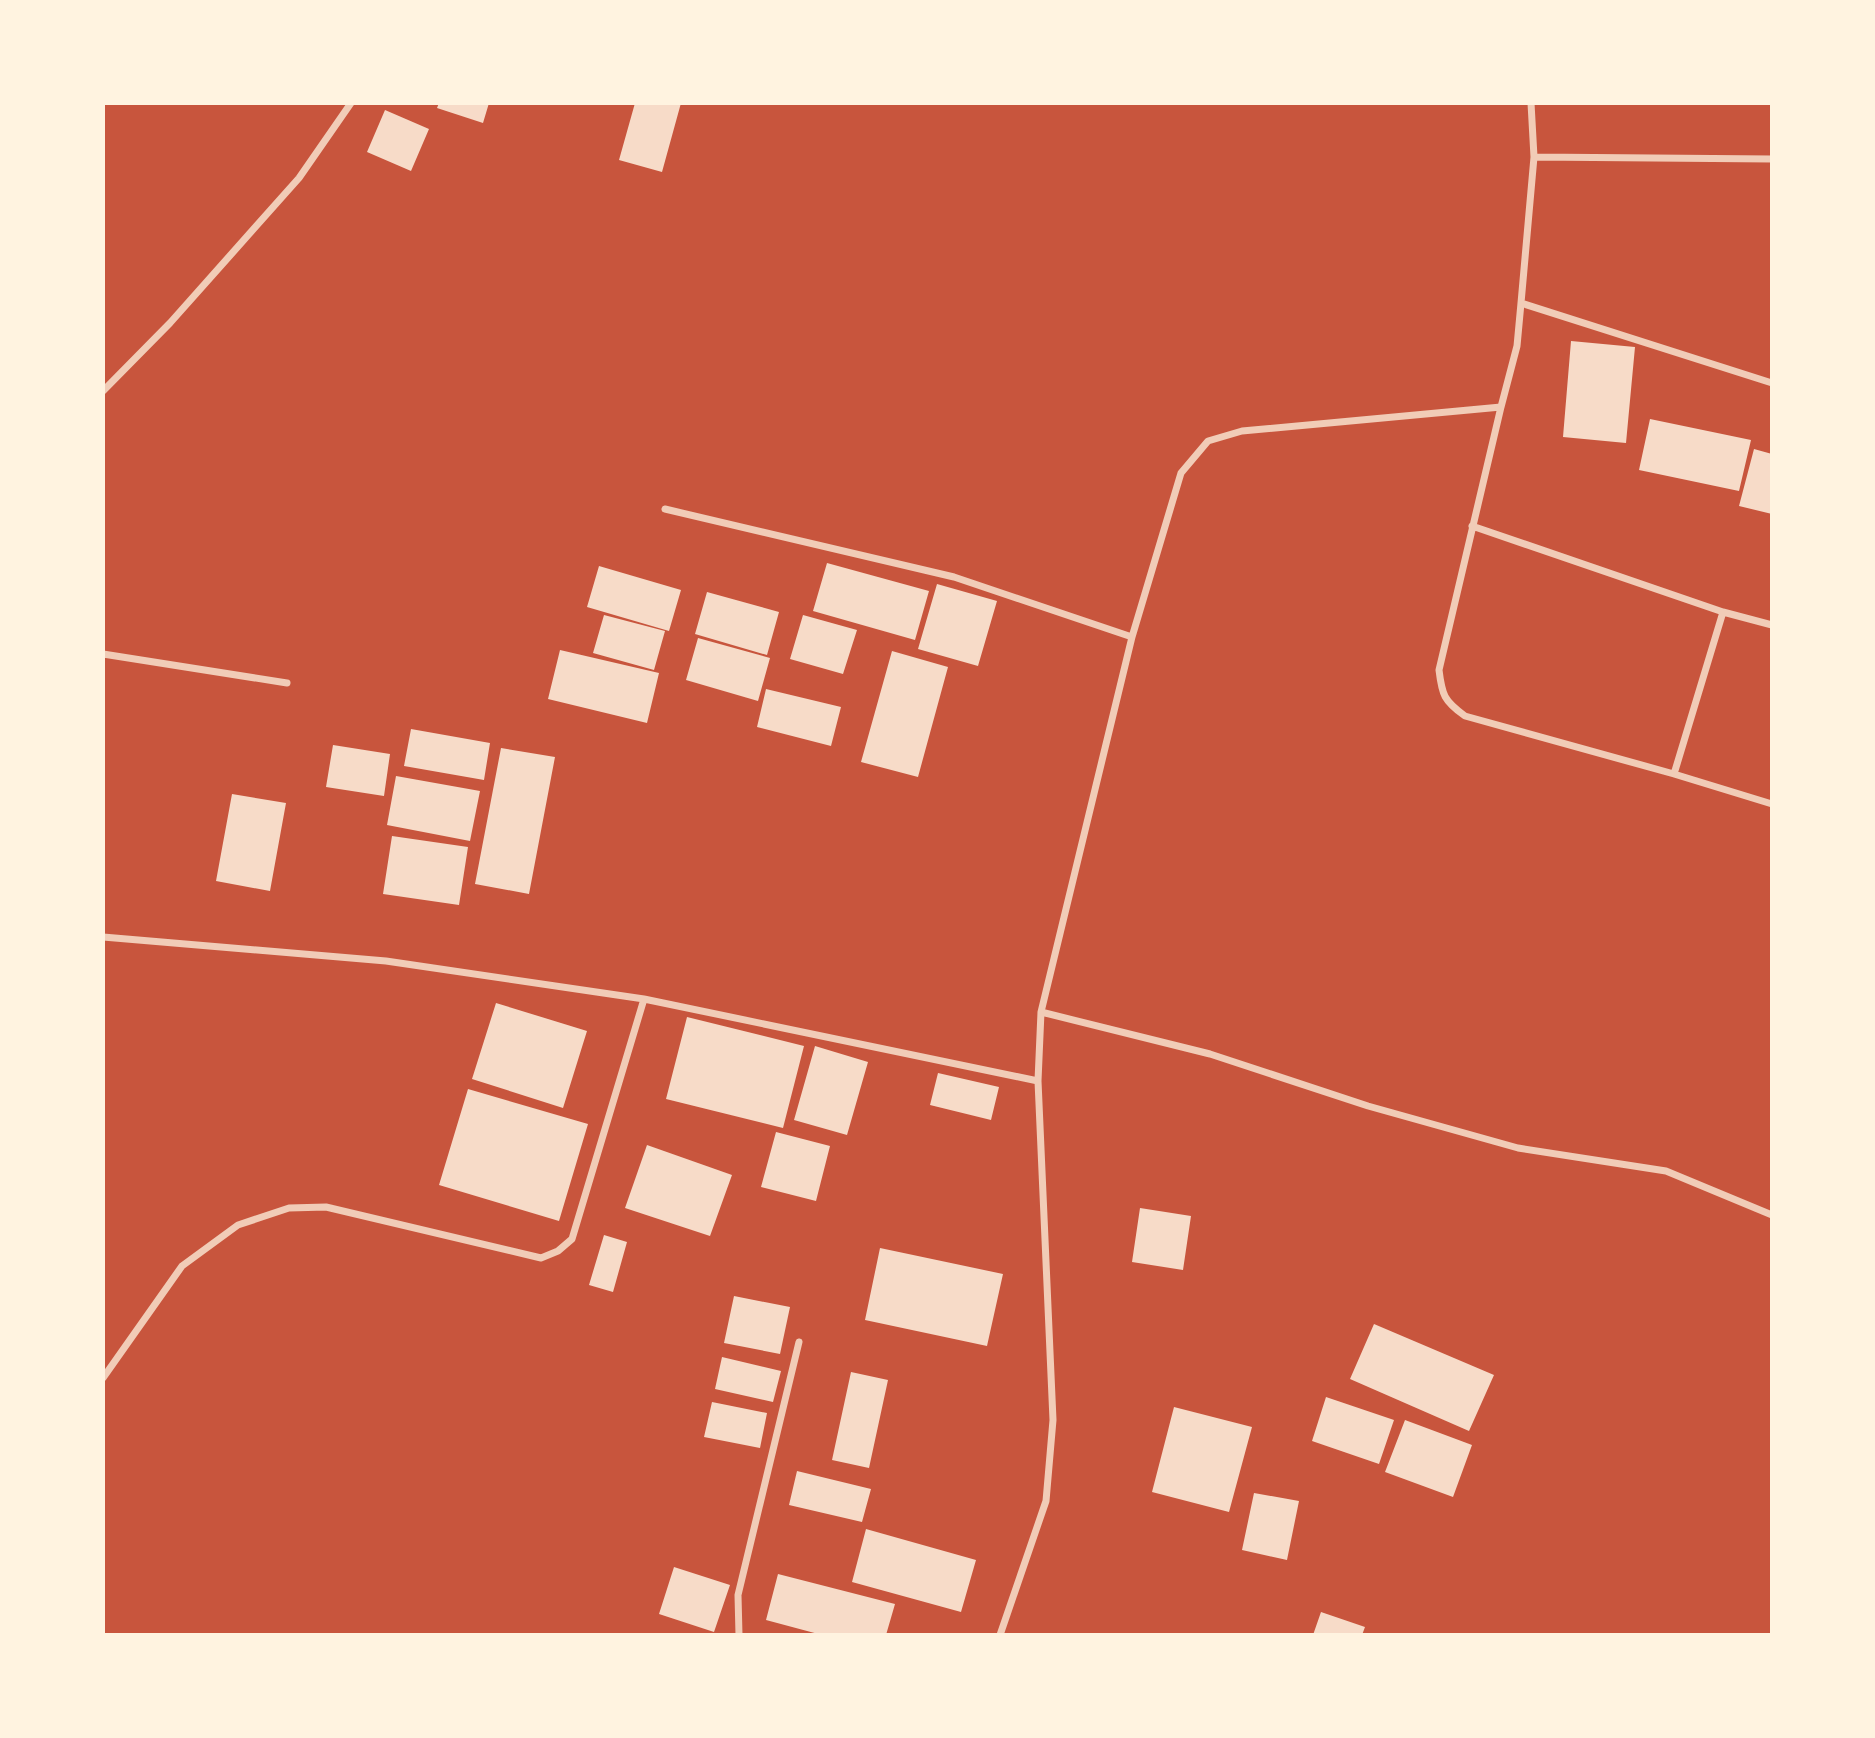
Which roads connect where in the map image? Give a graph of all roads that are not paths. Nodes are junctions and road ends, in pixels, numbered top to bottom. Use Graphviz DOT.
graph roads {
  1 [pos="351,103"];
  2 [pos="1531,103"];
  3 [pos="1534,157"];
  4 [pos="1772,159"];
  5 [pos="1521,303"];
  6 [pos="1772,383"];
  7 [pos="103,391"];
  8 [pos="1501,407"];
  9 [pos="665,509"];
  10 [pos="1472,526"];
  11 [pos="1723,612"];
  12 [pos="1772,625"];
  13 [pos="1132,637"];
  14 [pos="103,654"];
  15 [pos="287,683"];
  16 [pos="1674,774"];
  17 [pos="1772,804"];
  18 [pos="103,937"];
  19 [pos="644,999"];
  20 [pos="1041,1012"];
  21 [pos="1038,1081"];
  22 [pos="1772,1215"];
  23 [pos="799,1342"];
  24 [pos="103,1378"];
  25 [pos="739,1635"];
  26 [pos="1000,1635"];
  1 -- 7 [label="street"];
  2 -- 3 [label="street"];
  3 -- 4 [label="street"];
  3 -- 5 [label="street"];
  5 -- 6 [label="street"];
  5 -- 8 [label="street"];
  8 -- 10 [label="street"];
  8 -- 13 [label="street"];
  9 -- 13 [label="street"];
  10 -- 11 [label="street"];
  10 -- 16 [label="street"];
  11 -- 12 [label="street"];
  11 -- 16 [label="street"];
  13 -- 20 [label="street"];
  14 -- 15 [label="street"];
  16 -- 17 [label="street"];
  18 -- 19 [label="street"];
  19 -- 21 [label="street"];
  19 -- 24 [label="street"];
  20 -- 21 [label="street"];
  20 -- 22 [label="street"];
  21 -- 26 [label="street"];
  23 -- 25 [label="street"];
}
